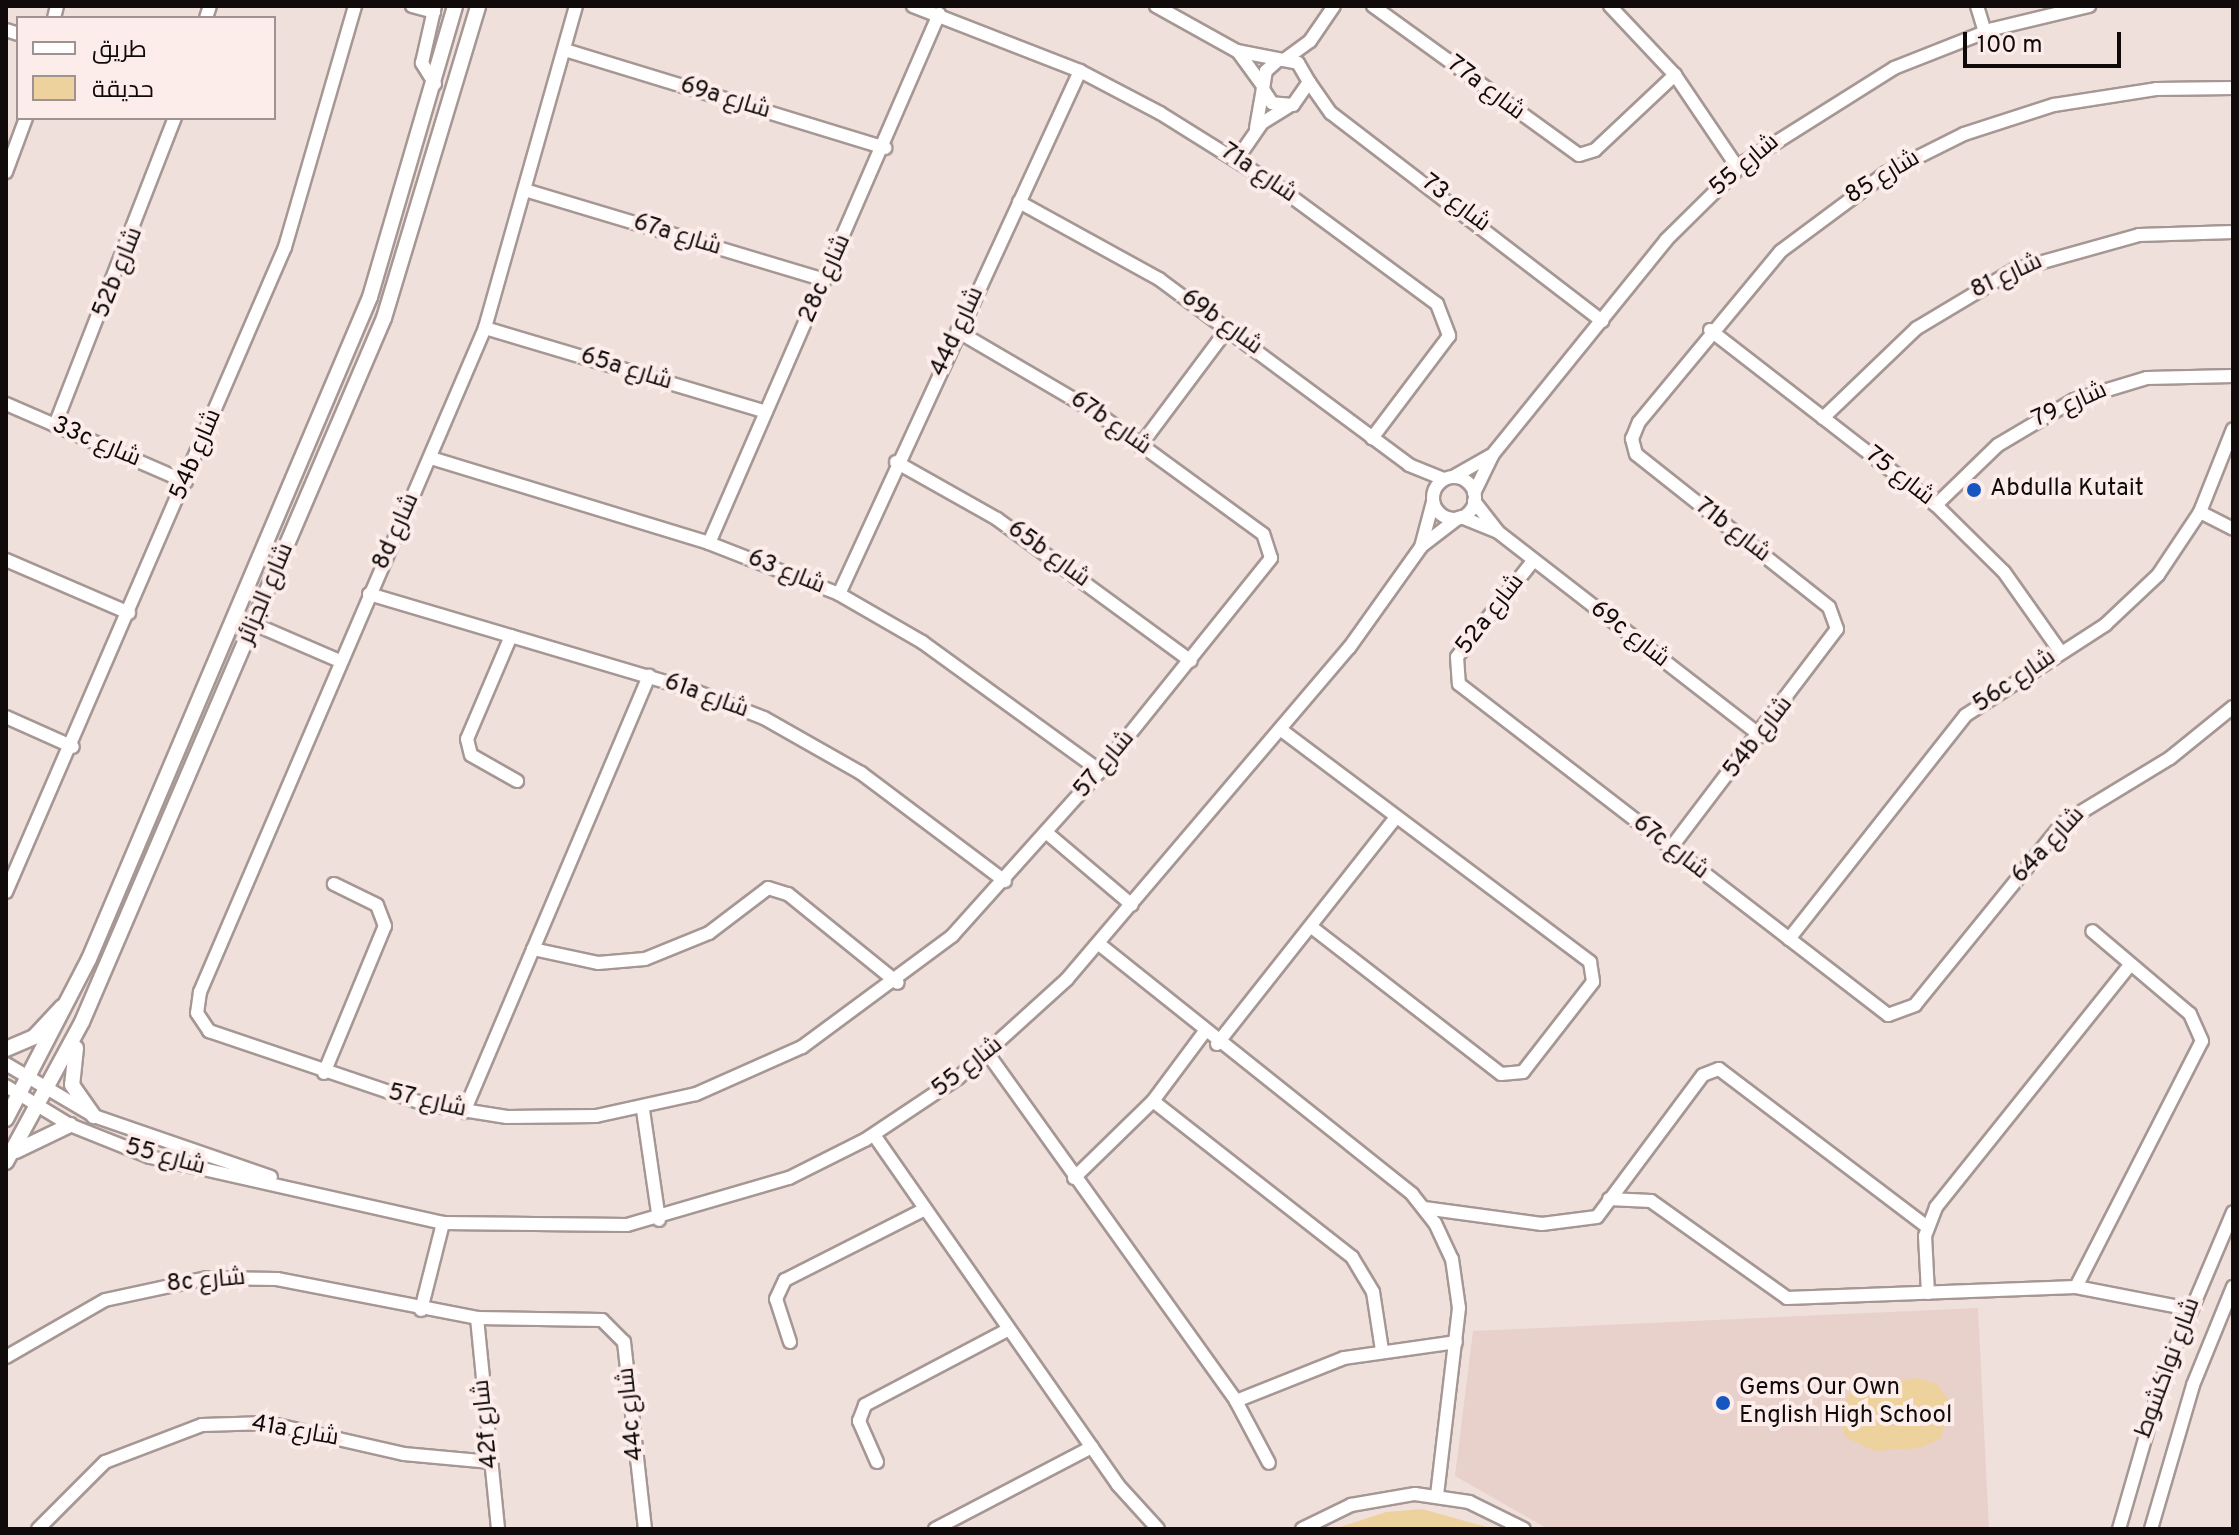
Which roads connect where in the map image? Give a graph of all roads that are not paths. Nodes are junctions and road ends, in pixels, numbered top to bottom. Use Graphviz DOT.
graph roads {
  1 [pos="355,6"];
  2 [pos="412,6"];
  3 [pos="455,6"];
  4 [pos="478,6"];
  5 [pos="576,6"];
  6 [pos="913,6"];
  7 [pos="1156,6"];
  8 [pos="1334,6"];
  9 [pos="1373,6"];
  10 [pos="1610,6"];
  11 [pos="1977,6"];
  12 [pos="1984,6"];
  13 [pos="2089,6"];
  14 [pos="435,9"];
  15 [pos="939,14"];
  16 [pos="1989,30"];
  17 [pos="1317,32"];
  18 [pos="565,50"];
  19 [pos="1237,51"];
  20 [pos="1280,61"];
  21 [pos="1080,71"];
  22 [pos="1675,75"];
  23 [pos="1308,78"];
  24 [pos="435,84"];
  25 [pos="1262,87"];
  26 [pos="2233,88"];
  27 [pos="1293,105"];
  28 [pos="1331,113"];
  29 [pos="25,120"];
  30 [pos="174,120"];
  31 [pos="1255,131"];
  32 [pos="885,148"];
  33 [pos="1237,159"];
  34 [pos="1742,165"];
  35 [pos="6,172"];
  36 [pos="528,191"];
  37 [pos="1019,202"];
  38 [pos="2233,232"];
  39 [pos="825,280"];
  40 [pos="1604,318"];
  41 [pos="1229,327"];
  42 [pos="485,328"];
  43 [pos="1710,330"];
  44 [pos="957,331"];
  45 [pos="2233,376"];
  46 [pos="6,404"];
  47 [pos="766,412"];
  48 [pos="1823,418"];
  49 [pos="55,425"];
  50 [pos="2233,429"];
  51 [pos="1372,438"];
  52 [pos="1632,439"];
  53 [pos="1140,446"];
  54 [pos="1493,454"];
  55 [pos="431,458"];
  56 [pos="896,462"];
  57 [pos="1409,465"];
  58 [pos="1449,478"];
  59 [pos="186,482"];
  60 [pos="1474,497"];
  61 [pos="1433,499"];
  62 [pos="1936,505"];
  63 [pos="2200,512"];
  64 [pos="1460,518"];
  65 [pos="1256,529"];
  66 [pos="2233,529"];
  67 [pos="1498,532"];
  68 [pos="709,543"];
  69 [pos="1421,547"];
  70 [pos="6,560"];
  71 [pos="1533,561"];
  72 [pos="369,594"];
  73 [pos="839,594"];
  74 [pos="129,613"];
  75 [pos="1837,621"];
  76 [pos="254,624"];
  77 [pos="511,636"];
  78 [pos="2060,651"];
  79 [pos="340,661"];
  80 [pos="1191,661"];
  81 [pos="1454,671"];
  82 [pos="649,676"];
  83 [pos="2233,707"];
  84 [pos="6,717"];
  85 [pos="1280,729"];
  86 [pos="1761,736"];
  87 [pos="73,747"];
  88 [pos="1100,771"];
  89 [pos="517,781"];
  90 [pos="1394,820"];
  91 [pos="1047,833"];
  92 [pos="1670,849"];
  93 [pos="1005,881"];
  94 [pos="334,884"];
  95 [pos="6,892"];
  96 [pos="1132,905"];
  97 [pos="1313,928"];
  98 [pos="2092,931"];
  99 [pos="1789,939"];
  100 [pos="1095,948"];
  101 [pos="533,949"];
  102 [pos="2130,965"];
  103 [pos="898,983"];
  104 [pos="66,1004"];
  105 [pos="1895,1016"];
  106 [pos="82,1022"];
  107 [pos="1203,1034"];
  108 [pos="220,1035"];
  109 [pos="1217,1044"];
  110 [pos="6,1049"];
  111 [pos="988,1054"];
  112 [pos="6,1064"];
  113 [pos="324,1073"];
  114 [pos="30,1081"];
  115 [pos="6,1086"];
  116 [pos="47,1092"];
  117 [pos="21,1097"];
  118 [pos="1153,1101"];
  119 [pos="38,1108"];
  120 [pos="643,1110"];
  121 [pos="464,1112"];
  122 [pos="94,1116"];
  123 [pos="6,1119"];
  124 [pos="70,1125"];
  125 [pos="870,1138"];
  126 [pos="8,1159"];
  127 [pos="1074,1178"];
  128 [pos="319,1193"];
  129 [pos="1609,1199"];
  130 [pos="1424,1208"];
  131 [pos="921,1211"];
  132 [pos="2233,1212"];
  133 [pos="664,1218"];
  134 [pos="438,1222"];
  135 [pos="1927,1227"];
  136 [pos="2076,1287"];
  137 [pos="2233,1287"];
  138 [pos="1928,1293"];
  139 [pos="2189,1309"];
  140 [pos="421,1310"];
  141 [pos="477,1318"];
  142 [pos="590,1320"];
  143 [pos="1007,1330"];
  144 [pos="790,1342"];
  145 [pos="1456,1342"];
  146 [pos="1382,1350"];
  147 [pos="6,1357"];
  148 [pos="1236,1401"];
  149 [pos="1092,1447"];
  150 [pos="491,1462"];
  151 [pos="877,1462"];
  152 [pos="1269,1463"];
  153 [pos="1437,1496"];
  154 [pos="1151,1527"];
  155 [pos="38,1529"];
  156 [pos="498,1529"];
  157 [pos="645,1529"];
  158 [pos="935,1529"];
  159 [pos="1302,1529"];
  160 [pos="1524,1529"];
  161 [pos="2119,1529"];
  162 [pos="2151,1529"];
  1 -- 59 [label="street, 54b شارع"];
  2 -- 14 [label="street"];
  3 -- 24 [label="main road, شارع الجزائر"];
  4 -- 76 [label="main road, شارع الجزائر"];
  5 -- 18 [label="street, 8d شارع"];
  6 -- 15 [label="street, 71a شارع"];
  7 -- 19 [label="street"];
  8 -- 17 [label="street"];
  9 -- 22 [label="street, 77a شارع"];
  10 -- 22 [label="street"];
  11 -- 16 [label="street"];
  12 -- 16 [label="street"];
  13 -- 16 [label="street, شارع 55"];
  14 -- 24 [label="street"];
  15 -- 21 [label="street, 71a شارع"];
  15 -- 32 [label="street, 28c شارع"];
  16 -- 34 [label="street, شارع 55"];
  17 -- 20 [label="street"];
  17 -- 23 [label="street"];
  18 -- 32 [label="street, 69a شارع"];
  18 -- 36 [label="street, 8d شارع"];
  19 -- 20 [label="street"];
  19 -- 25 [label="street"];
  20 -- 23 [label="street"];
  20 -- 25 [label="street"];
  21 -- 33 [label="street, 71a شارع"];
  21 -- 37 [label="street, 44d شارع"];
  22 -- 34 [label="street"];
  23 -- 27 [label="street"];
  23 -- 28 [label="street, شارع 73"];
  24 -- 104 [label="main road, شارع الجزائر"];
  25 -- 27 [label="street, شارع 73"];
  25 -- 31 [label="street"];
  26 -- 43 [label="street, شارع 85"];
  27 -- 28 [label="street, شارع 73"];
  27 -- 31 [label="street"];
  28 -- 40 [label="street, شارع 73"];
  29 -- 35 [label="street"];
  30 -- 49 [label="street, 52b شارع"];
  31 -- 33 [label="street"];
  32 -- 39 [label="street, 28c شارع"];
  33 -- 51 [label="street, 71a شارع"];
  34 -- 40 [label="street, شارع 55"];
  36 -- 39 [label="street, 67a شارع"];
  36 -- 42 [label="street, 8d شارع"];
  37 -- 41 [label="street, 69b شارع"];
  37 -- 44 [label="street, 44d شارع"];
  38 -- 48 [label="street, شارع 81"];
  39 -- 47 [label="street, 28c شارع"];
  40 -- 54 [label="street, شارع 55"];
  41 -- 51 [label="street, 69b شارع"];
  41 -- 53 [label="street"];
  42 -- 47 [label="street, 65a شارع"];
  42 -- 55 [label="street, 8d شارع"];
  43 -- 48 [label="street, شارع 75"];
  43 -- 52 [label="street, شارع 85"];
  44 -- 53 [label="street, 67b شارع"];
  44 -- 56 [label="street, 44d شارع"];
  45 -- 62 [label="street, شارع 79"];
  46 -- 49 [label="street, 33c شارع"];
  47 -- 68 [label="street, 28c شارع"];
  48 -- 62 [label="street, شارع 75"];
  49 -- 59 [label="street, 33c شارع"];
  50 -- 63 [label="street, 56c شارع"];
  51 -- 57 [label="street, 69b شارع"];
  52 -- 75 [label="street, 71b شارع"];
  53 -- 65 [label="street, 67b شارع"];
  54 -- 58 [label="street, شارع 55"];
  54 -- 60 [label="street, شارع 55"];
  55 -- 68 [label="street, شارع 63"];
  55 -- 72 [label="street, 8d شارع"];
  56 -- 73 [label="street, 44d شارع"];
  56 -- 80 [label="street, 65b شارع"];
  57 -- 58 [label="street, 69b شارع"];
  57 -- 61 [label="street, 69b شارع"];
  58 -- 60 [label="street, 69b شارع"];
  58 -- 61 [label="street, شارع 55"];
  59 -- 74 [label="street, 54b شارع"];
  60 -- 64 [label="street, شارع 55"];
  60 -- 67 [label="street, 69c شارع"];
  61 -- 64 [label="street, 69b شارع"];
  61 -- 69 [label="street, شارع 55"];
  62 -- 78 [label="street, شارع 75"];
  63 -- 66 [label="street"];
  63 -- 78 [label="street, 56c شارع"];
  64 -- 67 [label="street, 69c شارع"];
  64 -- 69 [label="street, شارع 55"];
  65 -- 80 [label="street, شارع 57"];
  67 -- 71 [label="street, 69c شارع"];
  68 -- 73 [label="street, شارع 63"];
  69 -- 85 [label="street, شارع 55"];
  70 -- 74 [label="street"];
  71 -- 81 [label="street, 52a شارع"];
  71 -- 86 [label="street, 69c شارع"];
  72 -- 77 [label="street, 61a شارع"];
  72 -- 79 [label="street, 8d شارع"];
  73 -- 88 [label="street, شارع 63"];
  74 -- 87 [label="street, 54b شارع"];
  75 -- 86 [label="street, 54b شارع"];
  76 -- 79 [label="street"];
  76 -- 106 [label="main road, شارع الجزائر"];
  77 -- 82 [label="street, 61a شارع"];
  77 -- 89 [label="street"];
  78 -- 99 [label="street, 56c شارع"];
  79 -- 108 [label="street, 8d شارع"];
  80 -- 88 [label="street, شارع 57"];
  81 -- 92 [label="street, 67c شارع"];
  82 -- 93 [label="street, 61a شارع"];
  82 -- 101 [label="street"];
  83 -- 105 [label="street, 64a شارع"];
  84 -- 87 [label="street"];
  85 -- 90 [label="street"];
  85 -- 96 [label="street, شارع 55"];
  86 -- 92 [label="street, 54b شارع"];
  87 -- 95 [label="street, 54b شارع"];
  88 -- 91 [label="street, شارع 57"];
  90 -- 97 [label="street"];
  90 -- 97 [label="street"];
  91 -- 93 [label="street, شارع 57"];
  91 -- 96 [label="street"];
  92 -- 99 [label="street, 67c شارع"];
  93 -- 103 [label="street, شارع 57"];
  94 -- 113 [label="street"];
  96 -- 100 [label="street, شارع 55"];
  97 -- 109 [label="street"];
  98 -- 102 [label="street"];
  99 -- 105 [label="street, 67c شارع"];
  100 -- 107 [label="street"];
  100 -- 111 [label="street, شارع 55"];
  101 -- 103 [label="street"];
  101 -- 121 [label="street"];
  102 -- 135 [label="street"];
  102 -- 136 [label="street"];
  103 -- 120 [label="street, شارع 57"];
  104 -- 110 [label="main road"];
  104 -- 114 [label="main road, شارع الجزائر"];
  106 -- 116 [label="main road, شارع الجزائر"];
  106 -- 122 [label="main road"];
  107 -- 109 [label="street"];
  107 -- 118 [label="street"];
  108 -- 113 [label="street, شارع 57"];
  109 -- 130 [label="street"];
  111 -- 125 [label="street, شارع 55"];
  111 -- 127 [label="street"];
  112 -- 114 [label="street, شارع 55"];
  113 -- 121 [label="street, شارع 57"];
  114 -- 116 [label="street, شارع 55"];
  114 -- 117 [label="main road, شارع الجزائر"];
  115 -- 117 [label="street, شارع 55"];
  116 -- 119 [label="main road, شارع الجزائر"];
  116 -- 122 [label="street, شارع 55"];
  117 -- 119 [label="street, شارع 55"];
  117 -- 123 [label="main road, شارع الجزائر"];
  118 -- 127 [label="street"];
  118 -- 146 [label="street"];
  119 -- 124 [label="street, شارع 55"];
  119 -- 126 [label="main road, شارع الجزائر"];
  120 -- 121 [label="street, شارع 57"];
  120 -- 133 [label="street"];
  122 -- 128 [label="street, شارع 55"];
  124 -- 126 [label="main road"];
  124 -- 128 [label="street, شارع 55"];
  125 -- 131 [label="street"];
  125 -- 133 [label="street, شارع 55"];
  127 -- 148 [label="street"];
  128 -- 134 [label="street, شارع 55"];
  129 -- 130 [label="street"];
  129 -- 135 [label="street"];
  129 -- 138 [label="street"];
  130 -- 145 [label="street"];
  131 -- 143 [label="street"];
  131 -- 144 [label="street"];
  132 -- 139 [label="street, شارع نواكشوط"];
  133 -- 134 [label="street, شارع 55"];
  134 -- 140 [label="street"];
  135 -- 138 [label="street"];
  136 -- 138 [label="street"];
  136 -- 139 [label="street"];
  137 -- 162 [label="street, شارع نواكشوط"];
  139 -- 161 [label="street, شارع نواكشوط"];
  140 -- 141 [label="street, 8c شارع"];
  140 -- 147 [label="street, 8c شارع"];
  141 -- 142 [label="street, 8c شارع"];
  141 -- 150 [label="street, 42f شارع"];
  142 -- 157 [label="street, 44c شارع"];
  143 -- 149 [label="street"];
  143 -- 151 [label="street"];
  145 -- 146 [label="street"];
  145 -- 153 [label="street"];
  146 -- 148 [label="street"];
  148 -- 152 [label="street"];
  149 -- 154 [label="street"];
  149 -- 158 [label="street"];
  150 -- 155 [label="street, 41a شارع"];
  150 -- 156 [label="street, 42f شارع"];
  153 -- 159 [label="street"];
  153 -- 160 [label="street"];
}
